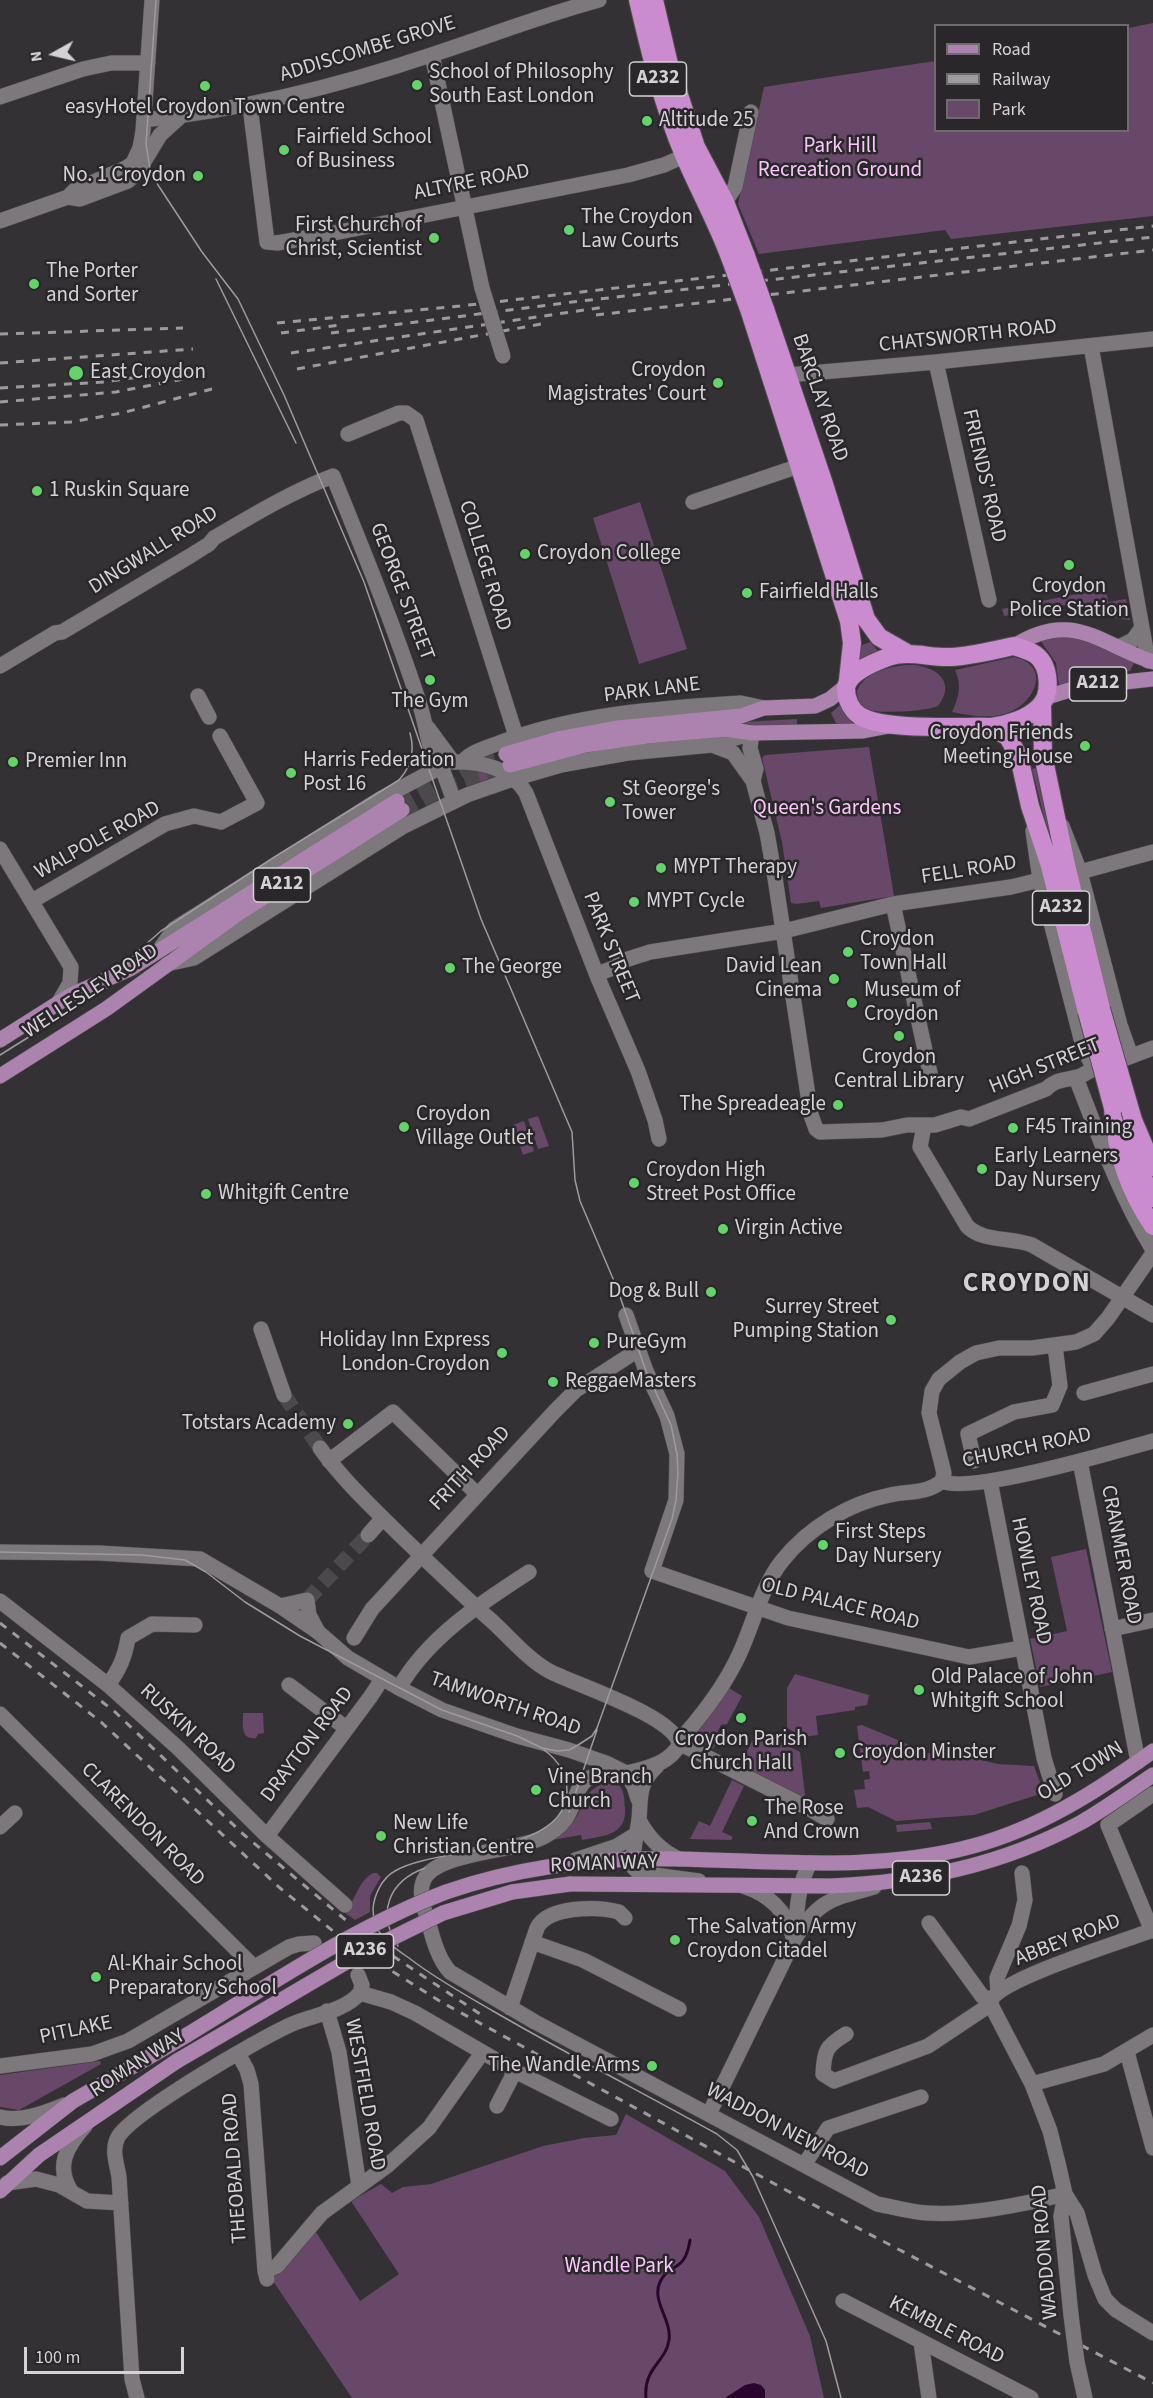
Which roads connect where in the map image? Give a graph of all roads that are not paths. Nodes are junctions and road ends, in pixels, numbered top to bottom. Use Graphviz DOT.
graph roads {
  1 [pos="153,0"];
  2 [pos="638,0"];
  3 [pos="654,0"];
  4 [pos="592,1"];
  5 [pos="432,55"];
  6 [pos="148,63"];
  7 [pos="0,97"];
  8 [pos="250,106"];
  9 [pos="751,112"];
  10 [pos="181,116"];
  11 [pos="144,120"];
  12 [pos="690,151"];
  13 [pos="143,152"];
  14 [pos="725,202"];
  15 [pos="465,207"];
  16 [pos="0,221"];
  17 [pos="739,258"];
  18 [pos="757,310"];
  19 [pos="1153,339"];
  20 [pos="1091,346"];
  21 [pos="503,356"];
  22 [pos="936,362"];
  23 [pos="791,383"];
  24 [pos="348,434"];
  25 [pos="799,466"];
  26 [pos="333,476"];
  27 [pos="825,484"];
  28 [pos="693,502"];
  29 [pos="989,600"];
  30 [pos="1141,629"];
  31 [pos="1014,646"];
  32 [pos="1119,647"];
  33 [pos="907,653"];
  34 [pos="1151,662"];
  35 [pos="0,666"];
  36 [pos="1153,679"];
  37 [pos="847,683"];
  38 [pos="198,696"];
  39 [pos="1043,701"];
  40 [pos="764,708"];
  41 [pos="209,717"];
  42 [pos="899,725"];
  43 [pos="991,727"];
  44 [pos="752,733"];
  45 [pos="220,736"];
  46 [pos="516,736"];
  47 [pos="712,745"];
  48 [pos="449,766"];
  49 [pos="510,766"];
  50 [pos="753,781"];
  51 [pos="454,801"];
  52 [pos="1030,806"];
  53 [pos="1054,811"];
  54 [pos="0,849"];
  55 [pos="1153,852"];
  56 [pos="1080,872"];
  57 [pos="1040,880"];
  58 [pos="32,902"];
  59 [pos="893,904"];
  60 [pos="784,931"];
  61 [pos="160,949"];
  62 [pos="165,964"];
  63 [pos="596,970"];
  64 [pos="58,1002"];
  65 [pos="1094,1010"];
  66 [pos="0,1041"];
  67 [pos="1153,1048"];
  68 [pos="1131,1056"];
  69 [pos="1094,1068"];
  70 [pos="930,1073"];
  71 [pos="0,1076"];
  72 [pos="1076,1078"];
  73 [pos="1113,1108"];
  74 [pos="1133,1120"];
  75 [pos="924,1126"];
  76 [pos="659,1139"];
  77 [pos="1153,1149"];
  78 [pos="1153,1167"];
  79 [pos="1153,1198"];
  80 [pos="1153,1226"];
  81 [pos="1153,1251"];
  82 [pos="1121,1297"];
  83 [pos="626,1315"];
  84 [pos="1153,1315"];
  85 [pos="261,1329"];
  86 [pos="1055,1346"];
  87 [pos="638,1350"];
  88 [pos="1153,1374"];
  89 [pos="1084,1393"];
  90 [pos="284,1395"];
  91 [pos="1153,1441"];
  92 [pos="320,1448"];
  93 [pos="329,1461"];
  94 [pos="974,1461"];
  95 [pos="1080,1461"];
  96 [pos="942,1481"];
  97 [pos="990,1481"];
  98 [pos="477,1494"];
  99 [pos="383,1518"];
  100 [pos="368,1534"];
  101 [pos="0,1552"];
  102 [pos="421,1554"];
  103 [pos="529,1572"];
  104 [pos="0,1601"];
  105 [pos="280,1606"];
  106 [pos="475,1607"];
  107 [pos="759,1608"];
  108 [pos="1153,1620"];
  109 [pos="195,1625"];
  110 [pos="1112,1629"];
  111 [pos="318,1632"];
  112 [pos="354,1638"];
  113 [pos="1022,1648"];
  114 [pos="382,1679"];
  115 [pos="108,1685"];
  116 [pos="289,1685"];
  117 [pos="399,1688"];
  118 [pos="0,1714"];
  119 [pos="346,1728"];
  120 [pos="679,1743"];
  121 [pos="1153,1751"];
  122 [pos="662,1762"];
  123 [pos="1138,1762"];
  124 [pos="620,1770"];
  125 [pos="1153,1775"];
  126 [pos="1055,1794"];
  127 [pos="1153,1794"];
  128 [pos="638,1799"];
  129 [pos="15,1813"];
  130 [pos="827,1819"];
  131 [pos="1030,1826"];
  132 [pos="0,1827"];
  133 [pos="637,1827"];
  134 [pos="267,1836"];
  135 [pos="1036,1845"];
  136 [pos="633,1859"];
  137 [pos="679,1859"];
  138 [pos="810,1863"];
  139 [pos="556,1865"];
  140 [pos="1022,1873"];
  141 [pos="891,1882"];
  142 [pos="722,1886"];
  143 [pos="742,1886"];
  144 [pos="800,1886"];
  145 [pos="343,1898"];
  146 [pos="625,1918"];
  147 [pos="929,1923"];
  148 [pos="1152,1931"];
  149 [pos="794,1940"];
  150 [pos="532,1942"];
  151 [pos="314,1943"];
  152 [pos="254,1967"];
  153 [pos="358,1975"];
  154 [pos="360,1993"];
  155 [pos="994,1999"];
  156 [pos="510,2008"];
  157 [pos="679,2009"];
  158 [pos="327,2011"];
  159 [pos="846,2034"];
  160 [pos="1153,2035"];
  161 [pos="1127,2052"];
  162 [pos="482,2053"];
  163 [pos="238,2055"];
  164 [pos="0,2066"];
  165 [pos="514,2071"];
  166 [pos="1032,2084"];
  167 [pos="921,2097"];
  168 [pos="73,2102"];
  169 [pos="497,2106"];
  170 [pos="709,2114"];
  171 [pos="0,2117"];
  172 [pos="611,2119"];
  173 [pos="89,2121"];
  174 [pos="1153,2148"];
  175 [pos="0,2158"];
  176 [pos="804,2165"];
  177 [pos="359,2186"];
  178 [pos="4,2187"];
  179 [pos="71,2191"];
  180 [pos="1065,2194"];
  181 [pos="121,2203"];
  182 [pos="843,2301"];
  183 [pos="1153,2333"];
  184 [pos="921,2342"];
  185 [pos="137,2398"];
  186 [pos="929,2398"];
  187 [pos="1030,2398"];
  188 [pos="1085,2398"];
  1 -- 6 [label="street"];
  2 -- 12 [label="highway, A232"];
  3 -- 12 [label="highway, A232"];
  4 -- 5 [label="street, ADDISCOMBE GROVE"];
  5 -- 8 [label="street, ADDISCOMBE GROVE"];
  5 -- 15 [label="street"];
  6 -- 7 [label="street"];
  6 -- 11 [label="street"];
  8 -- 10 [label="street, ADDISCOMBE GROVE"];
  8 -- 15 [label="street, ALTYRE ROAD"];
  9 -- 14 [label="street"];
  10 -- 11 [label="street, ADDISCOMBE GROVE"];
  10 -- 13 [label="street"];
  11 -- 13 [label="street"];
  12 -- 14 [label="highway, BARCLAY ROAD / A232"];
  12 -- 15 [label="street, ALTYRE ROAD"];
  12 -- 17 [label="highway, BARCLAY ROAD / A232"];
  13 -- 16 [label="street"];
  14 -- 17 [label="highway, BARCLAY ROAD / A232"];
  15 -- 21 [label="street, bridge"];
  17 -- 18 [label="highway, BARCLAY ROAD / A232, bridge"];
  18 -- 23 [label="highway, BARCLAY ROAD / A232"];
  18 -- 25 [label="highway, BARCLAY ROAD / A232"];
  19 -- 20 [label="street, CHATSWORTH ROAD"];
  20 -- 22 [label="street, CHATSWORTH ROAD"];
  20 -- 30 [label="street"];
  22 -- 23 [label="street, CHATSWORTH ROAD"];
  22 -- 29 [label="street, FRIENDS' ROAD"];
  23 -- 25 [label="street"];
  23 -- 27 [label="highway, BARCLAY ROAD / A232"];
  24 -- 46 [label="street, COLLEGE ROAD"];
  25 -- 27 [label="street"];
  25 -- 28 [label="street"];
  25 -- 37 [label="highway, BARCLAY ROAD / A232"];
  26 -- 35 [label="street, DINGWALL ROAD"];
  26 -- 48 [label="street, GEORGE STREET"];
  27 -- 33 [label="highway, BARCLAY ROAD / A232"];
  30 -- 32 [label="street"];
  30 -- 34 [label="street"];
  31 -- 32 [label="main road, A212"];
  31 -- 33 [label="highway"];
  31 -- 39 [label="highway"];
  32 -- 34 [label="main road, A212"];
  33 -- 37 [label="highway"];
  36 -- 39 [label="main road, A212"];
  37 -- 40 [label="main road, PARK LANE"];
  37 -- 42 [label="highway"];
  38 -- 41 [label="street"];
  39 -- 43 [label="highway"];
  39 -- 53 [label="highway, A232"];
  40 -- 46 [label="street, PARK LANE"];
  40 -- 49 [label="main road"];
  42 -- 43 [label="highway"];
  42 -- 44 [label="main road"];
  43 -- 52 [label="highway, A232"];
  44 -- 47 [label="street"];
  44 -- 49 [label="main road"];
  44 -- 50 [label="street"];
  45 -- 58 [label="street, WALPOLE ROAD"];
  46 -- 48 [label="street, PARK LANE"];
  47 -- 49 [label="street"];
  47 -- 50 [label="street"];
  48 -- 49 [label="street"];
  48 -- 51 [label="street, GEORGE STREET"];
  48 -- 61 [label="street, WELLESLEY ROAD"];
  49 -- 51 [label="street"];
  49 -- 63 [label="street, PARK STREET"];
  50 -- 60 [label="street"];
  51 -- 62 [label="street, WELLESLEY ROAD"];
  52 -- 57 [label="street"];
  52 -- 65 [label="highway, A232"];
  53 -- 56 [label="street"];
  53 -- 65 [label="highway, A232"];
  54 -- 58 [label="street"];
  55 -- 56 [label="street"];
  56 -- 68 [label="street"];
  57 -- 59 [label="street, FELL ROAD"];
  57 -- 69 [label="street, FELL ROAD"];
  58 -- 64 [label="street"];
  59 -- 60 [label="street, FELL ROAD"];
  59 -- 70 [label="street"];
  60 -- 63 [label="street, FELL ROAD"];
  60 -- 75 [label="street, HIGH STREET"];
  61 -- 62 [label="main road, A212"];
  61 -- 64 [label="main road, WELLESLEY ROAD / A212"];
  62 -- 71 [label="main road, WELLESLEY ROAD / A212"];
  63 -- 76 [label="street, PARK STREET"];
  64 -- 66 [label="main road, WELLESLEY ROAD / A212"];
  65 -- 73 [label="highway, A232, bridge"];
  65 -- 74 [label="highway, A232, bridge"];
  67 -- 68 [label="street, HIGH STREET"];
  68 -- 69 [label="street, HIGH STREET"];
  69 -- 72 [label="street, HIGH STREET"];
  72 -- 75 [label="street, HIGH STREET"];
  72 -- 81 [label="street"];
  73 -- 79 [label="highway, A232"];
  73 -- 80 [label="highway"];
  74 -- 77 [label="main road"];
  74 -- 78 [label="highway, A232"];
  75 -- 82 [label="street"];
  81 -- 82 [label="street"];
  82 -- 84 [label="street"];
  82 -- 86 [label="street"];
  83 -- 87 [label="street"];
  85 -- 90 [label="street"];
  86 -- 94 [label="street"];
  86 -- 96 [label="street"];
  87 -- 98 [label="street, FRITH ROAD"];
  87 -- 107 [label="street, OLD PALACE ROAD"];
  88 -- 89 [label="street"];
  91 -- 95 [label="street, CHURCH ROAD"];
  92 -- 93 [label="street"];
  93 -- 98 [label="street"];
  93 -- 99 [label="street"];
  95 -- 97 [label="street, CHURCH ROAD"];
  95 -- 110 [label="street, CRANMER ROAD"];
  96 -- 97 [label="street, CHURCH ROAD"];
  96 -- 107 [label="street, CHURCH ROAD"];
  97 -- 113 [label="street, HOWLEY ROAD"];
  98 -- 102 [label="street, FRITH ROAD"];
  99 -- 100 [label="street"];
  99 -- 102 [label="street"];
  101 -- 105 [label="street, TAMWORTH ROAD"];
  102 -- 106 [label="street"];
  102 -- 112 [label="street, FRITH ROAD"];
  103 -- 106 [label="street"];
  104 -- 115 [label="street, RUSKIN ROAD"];
  105 -- 111 [label="street, TAMWORTH ROAD"];
  105 -- 111 [label="street, TAMWORTH ROAD"];
  106 -- 117 [label="street"];
  106 -- 120 [label="street"];
  107 -- 113 [label="street, OLD PALACE ROAD"];
  107 -- 120 [label="street, CHURCH ROAD"];
  108 -- 110 [label="street"];
  109 -- 115 [label="street"];
  110 -- 123 [label="street, CRANMER ROAD"];
  111 -- 114 [label="street, TAMWORTH ROAD"];
  113 -- 126 [label="street, HOWLEY ROAD"];
  114 -- 117 [label="street, TAMWORTH ROAD"];
  114 -- 119 [label="street, DRAYTON ROAD"];
  115 -- 134 [label="street, RUSKIN ROAD"];
  116 -- 119 [label="street"];
  117 -- 124 [label="street, TAMWORTH ROAD"];
  118 -- 152 [label="street, CLARENDON ROAD"];
  119 -- 134 [label="street, DRAYTON ROAD"];
  120 -- 122 [label="street, CHURCH ROAD"];
  120 -- 130 [label="street"];
  121 -- 123 [label="main road, OLD TOWN / A236"];
  122 -- 124 [label="street"];
  122 -- 128 [label="street"];
  123 -- 131 [label="main road, OLD TOWN / A236"];
  124 -- 128 [label="street"];
  124 -- 156 [label="street, WADDON NEW ROAD"];
  125 -- 135 [label="main road, OLD TOWN / A236"];
  127 -- 148 [label="street"];
  128 -- 133 [label="street"];
  129 -- 132 [label="street"];
  131 -- 138 [label="main road, ROMAN WAY / A236"];
  133 -- 136 [label="street"];
  133 -- 137 [label="street"];
  133 -- 139 [label="street"];
  134 -- 145 [label="street, RUSKIN ROAD"];
  135 -- 141 [label="main road, ROMAN WAY / A236"];
  136 -- 137 [label="main road, ROMAN WAY / A236"];
  136 -- 139 [label="main road, ROMAN WAY / A236"];
  136 -- 142 [label="street"];
  137 -- 138 [label="main road, ROMAN WAY / A236"];
  138 -- 144 [label="street"];
  139 -- 168 [label="main road, ROMAN WAY / A236, bridge"];
  140 -- 155 [label="street"];
  141 -- 144 [label="main road, ROMAN WAY / A236"];
  141 -- 149 [label="street"];
  142 -- 143 [label="main road, ROMAN WAY / A236"];
  142 -- 173 [label="main road, ROMAN WAY / A236, bridge"];
  143 -- 144 [label="main road, ROMAN WAY / A236"];
  143 -- 149 [label="street"];
  144 -- 149 [label="street"];
  146 -- 150 [label="street"];
  147 -- 155 [label="street, WADDON ROAD"];
  148 -- 155 [label="street, ABBEY ROAD"];
  149 -- 170 [label="street"];
  150 -- 156 [label="street"];
  150 -- 157 [label="street"];
  151 -- 152 [label="street, PITLAKE"];
  152 -- 164 [label="street, PITLAKE"];
  153 -- 154 [label="street"];
  154 -- 158 [label="street"];
  154 -- 162 [label="street"];
  155 -- 159 [label="street, ABBEY ROAD"];
  155 -- 166 [label="street, WADDON ROAD"];
  156 -- 170 [label="street, WADDON NEW ROAD"];
  158 -- 163 [label="street"];
  158 -- 177 [label="street, WESTFIELD ROAD"];
  160 -- 161 [label="street"];
  161 -- 166 [label="street"];
  161 -- 174 [label="street"];
  162 -- 165 [label="street"];
  162 -- 177 [label="street"];
  163 -- 177 [label="street, THEOBALD ROAD"];
  163 -- 181 [label="street"];
  165 -- 169 [label="street"];
  165 -- 172 [label="street"];
  166 -- 180 [label="street, WADDON ROAD"];
  167 -- 176 [label="street"];
  168 -- 171 [label="street"];
  168 -- 175 [label="main road, ROMAN WAY / A236"];
  170 -- 176 [label="street, WADDON NEW ROAD"];
  173 -- 178 [label="main road, ROMAN WAY / A236"];
  173 -- 179 [label="street"];
  176 -- 180 [label="street, WADDON NEW ROAD"];
  178 -- 179 [label="street"];
  179 -- 181 [label="street"];
  180 -- 183 [label="street"];
  180 -- 188 [label="street, WADDON ROAD, bridge"];
  181 -- 185 [label="street"];
  182 -- 184 [label="street, KEMBLE ROAD"];
  184 -- 186 [label="street"];
  184 -- 187 [label="street, KEMBLE ROAD"];
}
